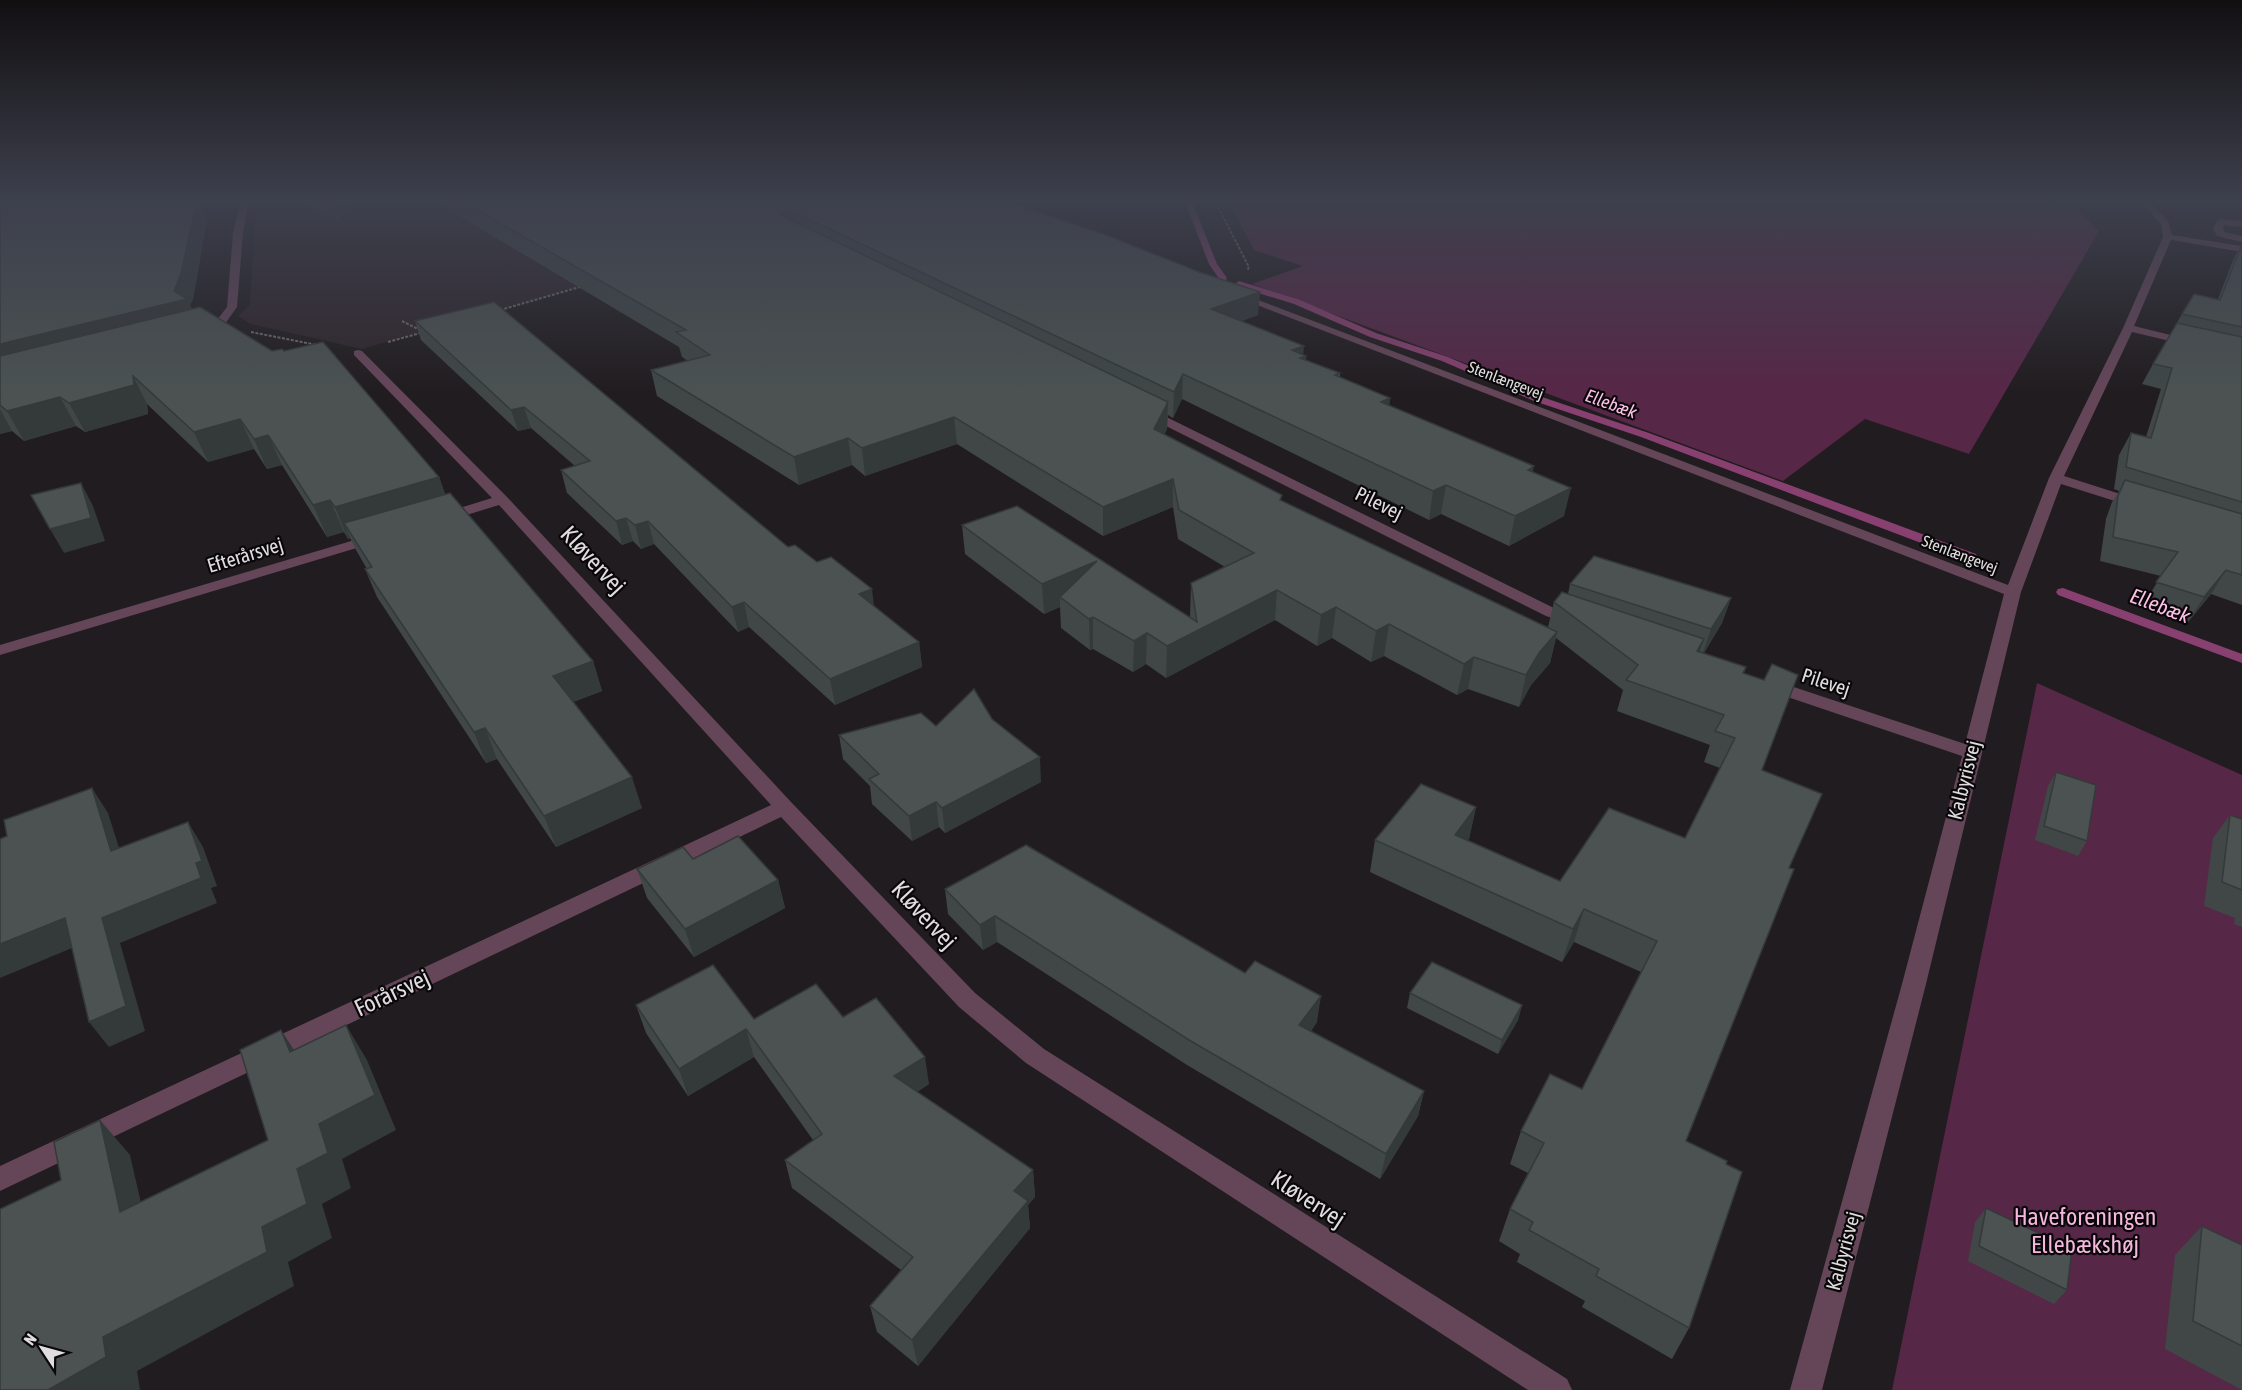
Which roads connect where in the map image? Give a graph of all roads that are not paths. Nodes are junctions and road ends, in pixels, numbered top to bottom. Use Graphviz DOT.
graph roads {
  1 [pos="236,264"];
  2 [pos="2156,264"];
  3 [pos="1214,286"];
  4 [pos="2128,328"];
  5 [pos="195,332"];
  6 [pos="2208,347"];
  7 [pos="358,353"];
  8 [pos="1134,405"];
  9 [pos="2056,478"];
  10 [pos="502,500"];
  11 [pos="2154,509"];
  12 [pos="422,524"];
  13 [pos="388,534"];
  14 [pos="2013,592"];
  15 [pos="1586,624"];
  16 [pos="0,650"];
  17 [pos="1756,681"];
  18 [pos="1971,752"];
  19 [pos="784,807"];
  20 [pos="0,1179"];
  21 [pos="1556,1390"];
  22 [pos="1806,1390"];
  1 -- 5 [label="street"];
  2 -- 4 [label="street, Kalbyrisvej"];
  3 -- 14 [label="street, Stenlængevej"];
  4 -- 6 [label="street"];
  4 -- 9 [label="street, Kalbyrisvej"];
  7 -- 10 [label="street, Kløvervej"];
  8 -- 15 [label="street, Pilevej"];
  9 -- 11 [label="street"];
  9 -- 14 [label="street, Kalbyrisvej"];
  10 -- 12 [label="street"];
  10 -- 19 [label="street, Kløvervej"];
  13 -- 16 [label="street, Efterårsvej"];
  14 -- 18 [label="street, Kalbyrisvej"];
  17 -- 18 [label="street, Pilevej"];
  18 -- 22 [label="street, Kalbyrisvej"];
  19 -- 20 [label="street, Forårsvej"];
  19 -- 21 [label="street, Kløvervej"];
}
